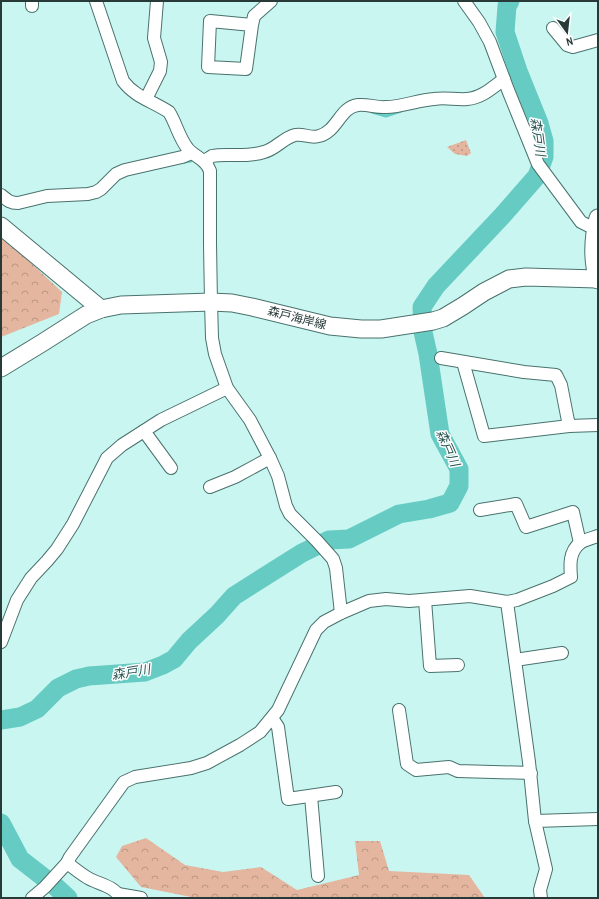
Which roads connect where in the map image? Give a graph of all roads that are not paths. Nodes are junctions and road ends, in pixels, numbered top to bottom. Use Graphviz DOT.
graph roads {
  1 [pos="96,1"];
  2 [pos="157,1"];
  3 [pos="269,1"];
  4 [pos="464,1"];
  5 [pos="252,25"];
  6 [pos="552,28"];
  7 [pos="598,40"];
  8 [pos="505,83"];
  9 [pos="146,99"];
  10 [pos="192,153"];
  11 [pos="204,161"];
  12 [pos="1,195"];
  13 [pos="597,223"];
  14 [pos="1,226"];
  15 [pos="598,280"];
  16 [pos="211,302"];
  17 [pos="101,309"];
  18 [pos="441,358"];
  19 [pos="463,362"];
  20 [pos="1,368"];
  21 [pos="227,388"];
  22 [pos="598,425"];
  23 [pos="570,426"];
  24 [pos="144,431"];
  25 [pos="270,458"];
  26 [pos="171,468"];
  27 [pos="210,487"];
  28 [pos="480,510"];
  29 [pos="598,536"];
  30 [pos="580,543"];
  31 [pos="425,600"];
  32 [pos="507,602"];
  33 [pos="341,613"];
  34 [pos="1,642"];
  35 [pos="562,653"];
  36 [pos="515,660"];
  37 [pos="458,665"];
  38 [pos="399,710"];
  39 [pos="272,718"];
  40 [pos="530,773"];
  41 [pos="336,792"];
  42 [pos="311,796"];
  43 [pos="598,819"];
  44 [pos="535,821"];
  45 [pos="67,863"];
  46 [pos="318,876"];
  47 [pos="119,896"];
  48 [pos="32,898"];
  49 [pos="141,898"];
  50 [pos="541,898"];
  1 -- 9 [label="street"];
  2 -- 9 [label="street"];
  3 -- 5 [label="street"];
  4 -- 8 [label="street"];
  5 -- 5 [label="street"];
  6 -- 7 [label="street"];
  8 -- 11 [label="street"];
  8 -- 13 [label="street"];
  9 -- 10 [label="street"];
  10 -- 11 [label="street"];
  10 -- 12 [label="street"];
  11 -- 16 [label="street"];
  13 -- 15 [label="main road, 森戸海岸線"];
  14 -- 17 [label="main road"];
  15 -- 16 [label="main road, 森戸海岸線"];
  16 -- 17 [label="main road, 森戸海岸線"];
  16 -- 21 [label="street"];
  17 -- 20 [label="main road, 森戸海岸線"];
  18 -- 19 [label="street"];
  19 -- 23 [label="street"];
  19 -- 23 [label="street"];
  21 -- 24 [label="street"];
  21 -- 25 [label="street"];
  22 -- 23 [label="street"];
  24 -- 26 [label="street"];
  24 -- 34 [label="street"];
  25 -- 27 [label="street"];
  25 -- 33 [label="street"];
  28 -- 30 [label="street"];
  29 -- 30 [label="street"];
  30 -- 32 [label="street"];
  31 -- 32 [label="street"];
  31 -- 33 [label="street"];
  31 -- 37 [label="street"];
  32 -- 36 [label="street"];
  33 -- 39 [label="street"];
  35 -- 36 [label="street"];
  36 -- 40 [label="street"];
  38 -- 40 [label="street"];
  39 -- 42 [label="street"];
  39 -- 45 [label="street"];
  40 -- 44 [label="street"];
  41 -- 42 [label="street"];
  42 -- 46 [label="street"];
  43 -- 44 [label="street"];
  44 -- 50 [label="street"];
  45 -- 47 [label="street"];
  45 -- 48 [label="street"];
  47 -- 49 [label="street"];
}
